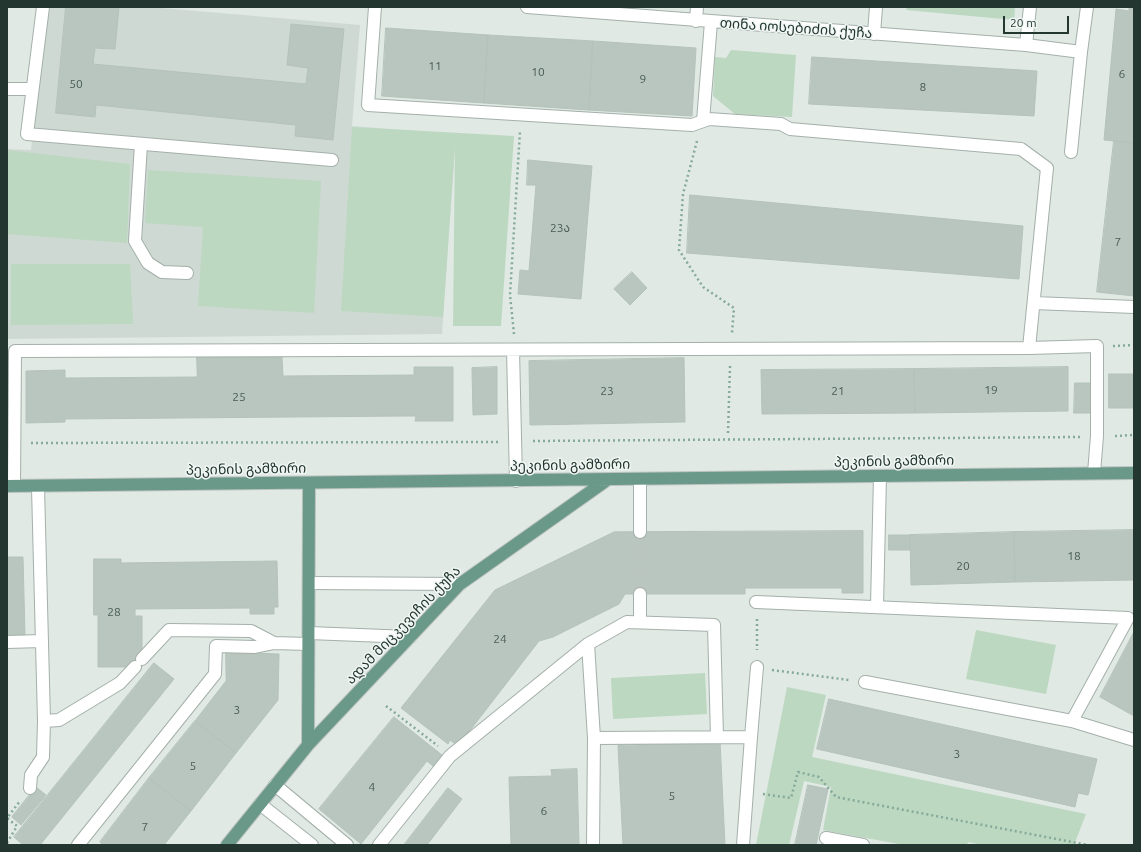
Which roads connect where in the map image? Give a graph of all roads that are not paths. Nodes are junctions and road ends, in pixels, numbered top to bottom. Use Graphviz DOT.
graph roads {
  1 [pos="43,7"];
  2 [pos="375,7"];
  3 [pos="527,7"];
  4 [pos="697,7"];
  5 [pos="876,7"];
  6 [pos="1030,7"];
  7 [pos="1087,7"];
  8 [pos="696,21"];
  9 [pos="711,22"];
  10 [pos="874,34"];
  11 [pos="1026,45"];
  12 [pos="1082,52"];
  13 [pos="7,89"];
  14 [pos="32,89"];
  15 [pos="703,121"];
  16 [pos="141,144"];
  17 [pos="1071,152"];
  18 [pos="332,160"];
  19 [pos="187,273"];
  20 [pos="1034,303"];
  21 [pos="1134,307"];
  22 [pos="1030,348"];
  23 [pos="513,350"];
  24 [pos="1134,473"];
  25 [pos="1094,474"];
  26 [pos="880,476"];
  27 [pos="640,479"];
  28 [pos="607,480"];
  29 [pos="516,481"];
  30 [pos="309,483"];
  31 [pos="11,486"];
  32 [pos="38,487"];
  33 [pos="640,532"];
  34 [pos="308,583"];
  35 [pos="460,584"];
  36 [pos="640,594"];
  37 [pos="756,602"];
  38 [pos="877,606"];
  39 [pos="1131,613"];
  40 [pos="640,622"];
  41 [pos="410,636"];
  42 [pos="308,639"];
  43 [pos="42,641"];
  44 [pos="7,642"];
  45 [pos="274,643"];
  46 [pos="588,644"];
  47 [pos="757,667"];
  48 [pos="865,682"];
  49 [pos="44,721"];
  50 [pos="1072,721"];
  51 [pos="717,737"];
  52 [pos="751,737"];
  53 [pos="594,738"];
  54 [pos="1134,740"];
  55 [pos="308,745"];
  56 [pos="274,785"];
  57 [pos="30,788"];
  58 [pos="260,804"];
  59 [pos="826,838"];
  60 [pos="78,845"];
  61 [pos="227,845"];
  62 [pos="312,845"];
  63 [pos="347,845"];
  64 [pos="379,845"];
  65 [pos="593,845"];
  66 [pos="743,845"];
  67 [pos="863,845"];
  1 -- 14 [label="street"];
  2 -- 15 [label="street"];
  3 -- 8 [label="street, თინა იოსებიძის ქუჩა"];
  4 -- 8 [label="street"];
  5 -- 10 [label="street"];
  6 -- 11 [label="street"];
  7 -- 12 [label="street"];
  8 -- 9 [label="street, თინა იოსებიძის ქუჩა"];
  9 -- 10 [label="street, თინა იოსებიძის ქუჩა"];
  9 -- 15 [label="street"];
  10 -- 11 [label="street, თინა იოსებიძის ქუჩა"];
  11 -- 12 [label="street, თინა იოსებიძის ქუჩა"];
  12 -- 17 [label="street"];
  13 -- 14 [label="street"];
  14 -- 16 [label="street"];
  15 -- 20 [label="street"];
  16 -- 18 [label="street"];
  16 -- 19 [label="street"];
  20 -- 21 [label="street"];
  20 -- 22 [label="street"];
  22 -- 23 [label="street"];
  22 -- 25 [label="street"];
  23 -- 29 [label="street"];
  23 -- 31 [label="street"];
  24 -- 25 [label="main road, პეკინის გამზირი"];
  25 -- 26 [label="main road, პეკინის გამზირი"];
  26 -- 27 [label="main road, პეკინის გამზირი"];
  26 -- 38 [label="street"];
  27 -- 28 [label="main road, პეკინის გამზირი"];
  27 -- 33 [label="street"];
  28 -- 29 [label="main road, პეკინის გამზირი"];
  28 -- 35 [label="main road, ადამ მიცკევიჩის ქუჩა"];
  29 -- 30 [label="main road, პეკინის გამზირი"];
  30 -- 32 [label="main road, პეკინის გამზირი"];
  30 -- 34 [label="main road"];
  31 -- 32 [label="main road, პეკინის გამზირი"];
  32 -- 43 [label="street"];
  34 -- 35 [label="street"];
  34 -- 42 [label="main road"];
  35 -- 41 [label="main road, ადამ მიცკევიჩის ქუჩა"];
  36 -- 40 [label="street"];
  37 -- 38 [label="street"];
  38 -- 39 [label="street"];
  39 -- 50 [label="street"];
  40 -- 46 [label="street"];
  40 -- 51 [label="street"];
  41 -- 42 [label="street"];
  41 -- 55 [label="main road, ადამ მიცკევიჩის ქუჩა"];
  42 -- 45 [label="street"];
  42 -- 55 [label="main road"];
  43 -- 44 [label="street"];
  43 -- 49 [label="street"];
  45 -- 49 [label="street"];
  45 -- 60 [label="street"];
  46 -- 53 [label="street"];
  46 -- 64 [label="street"];
  47 -- 52 [label="street"];
  48 -- 50 [label="street"];
  49 -- 57 [label="street"];
  50 -- 54 [label="street"];
  51 -- 52 [label="street"];
  51 -- 53 [label="street"];
  52 -- 66 [label="street"];
  53 -- 65 [label="street"];
  55 -- 56 [label="main road, ადამ მიცკევიჩის ქუჩა"];
  56 -- 58 [label="main road, ადამ მიცკევიჩის ქუჩა"];
  56 -- 63 [label="street"];
  58 -- 61 [label="main road, ადამ მიცკევიჩის ქუჩა"];
  58 -- 62 [label="street"];
  59 -- 67 [label="street"];
}
